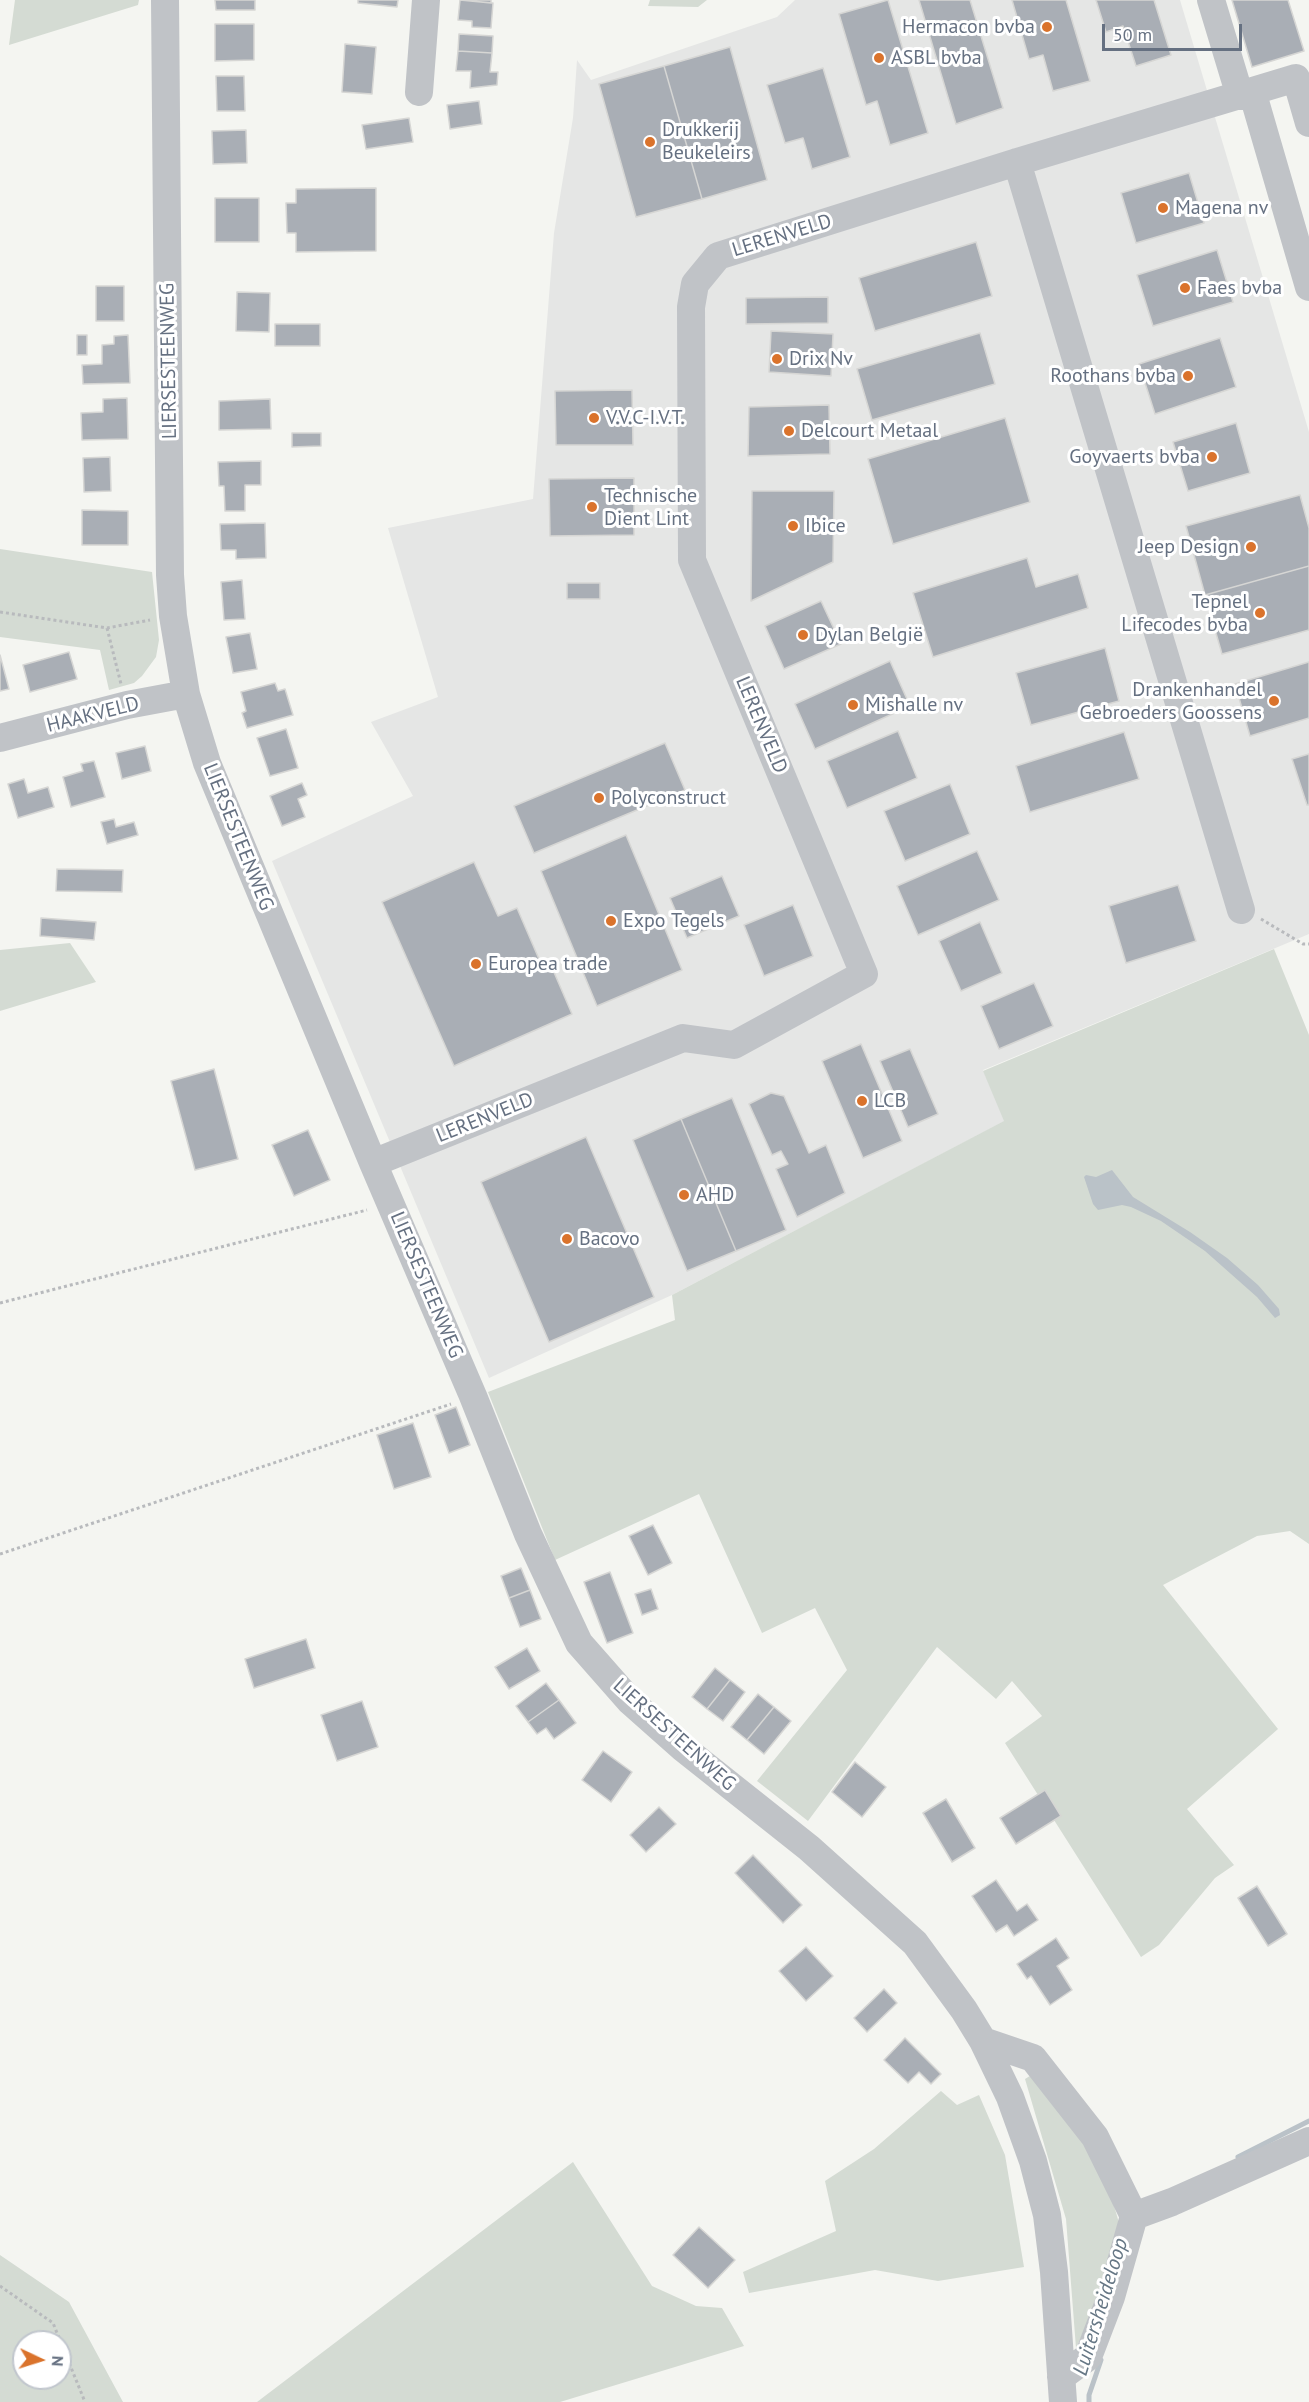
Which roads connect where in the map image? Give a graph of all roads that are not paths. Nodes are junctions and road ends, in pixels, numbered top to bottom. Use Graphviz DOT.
graph roads {
  1 [pos="165,0"];
  2 [pos="426,0"];
  3 [pos="1211,0"];
  4 [pos="419,92"];
  5 [pos="1246,94"];
  6 [pos="1309,123"];
  7 [pos="1017,162"];
  8 [pos="1309,287"];
  9 [pos="186,694"];
  10 [pos="0,738"];
  11 [pos="1241,910"];
  12 [pos="373,1163"];
  13 [pos="983,2042"];
  14 [pos="1309,2141"];
  15 [pos="1134,2216"];
  16 [pos="1062,2389"];
  1 -- 9 [label="street, LIERSESTEENWEG"];
  2 -- 4 [label="street"];
  3 -- 5 [label="street"];
  5 -- 6 [label="street, LERENVELD"];
  5 -- 7 [label="street, LERENVELD"];
  5 -- 8 [label="street"];
  7 -- 11 [label="street"];
  7 -- 12 [label="street, LERENVELD"];
  9 -- 10 [label="street, HAAKVELD"];
  9 -- 12 [label="street, LIERSESTEENWEG"];
  12 -- 13 [label="street, LIERSESTEENWEG"];
  13 -- 15 [label="street"];
  13 -- 16 [label="street, LIERSESTEENWEG"];
  14 -- 15 [label="street"];
  15 -- 16 [label="street"];
}
